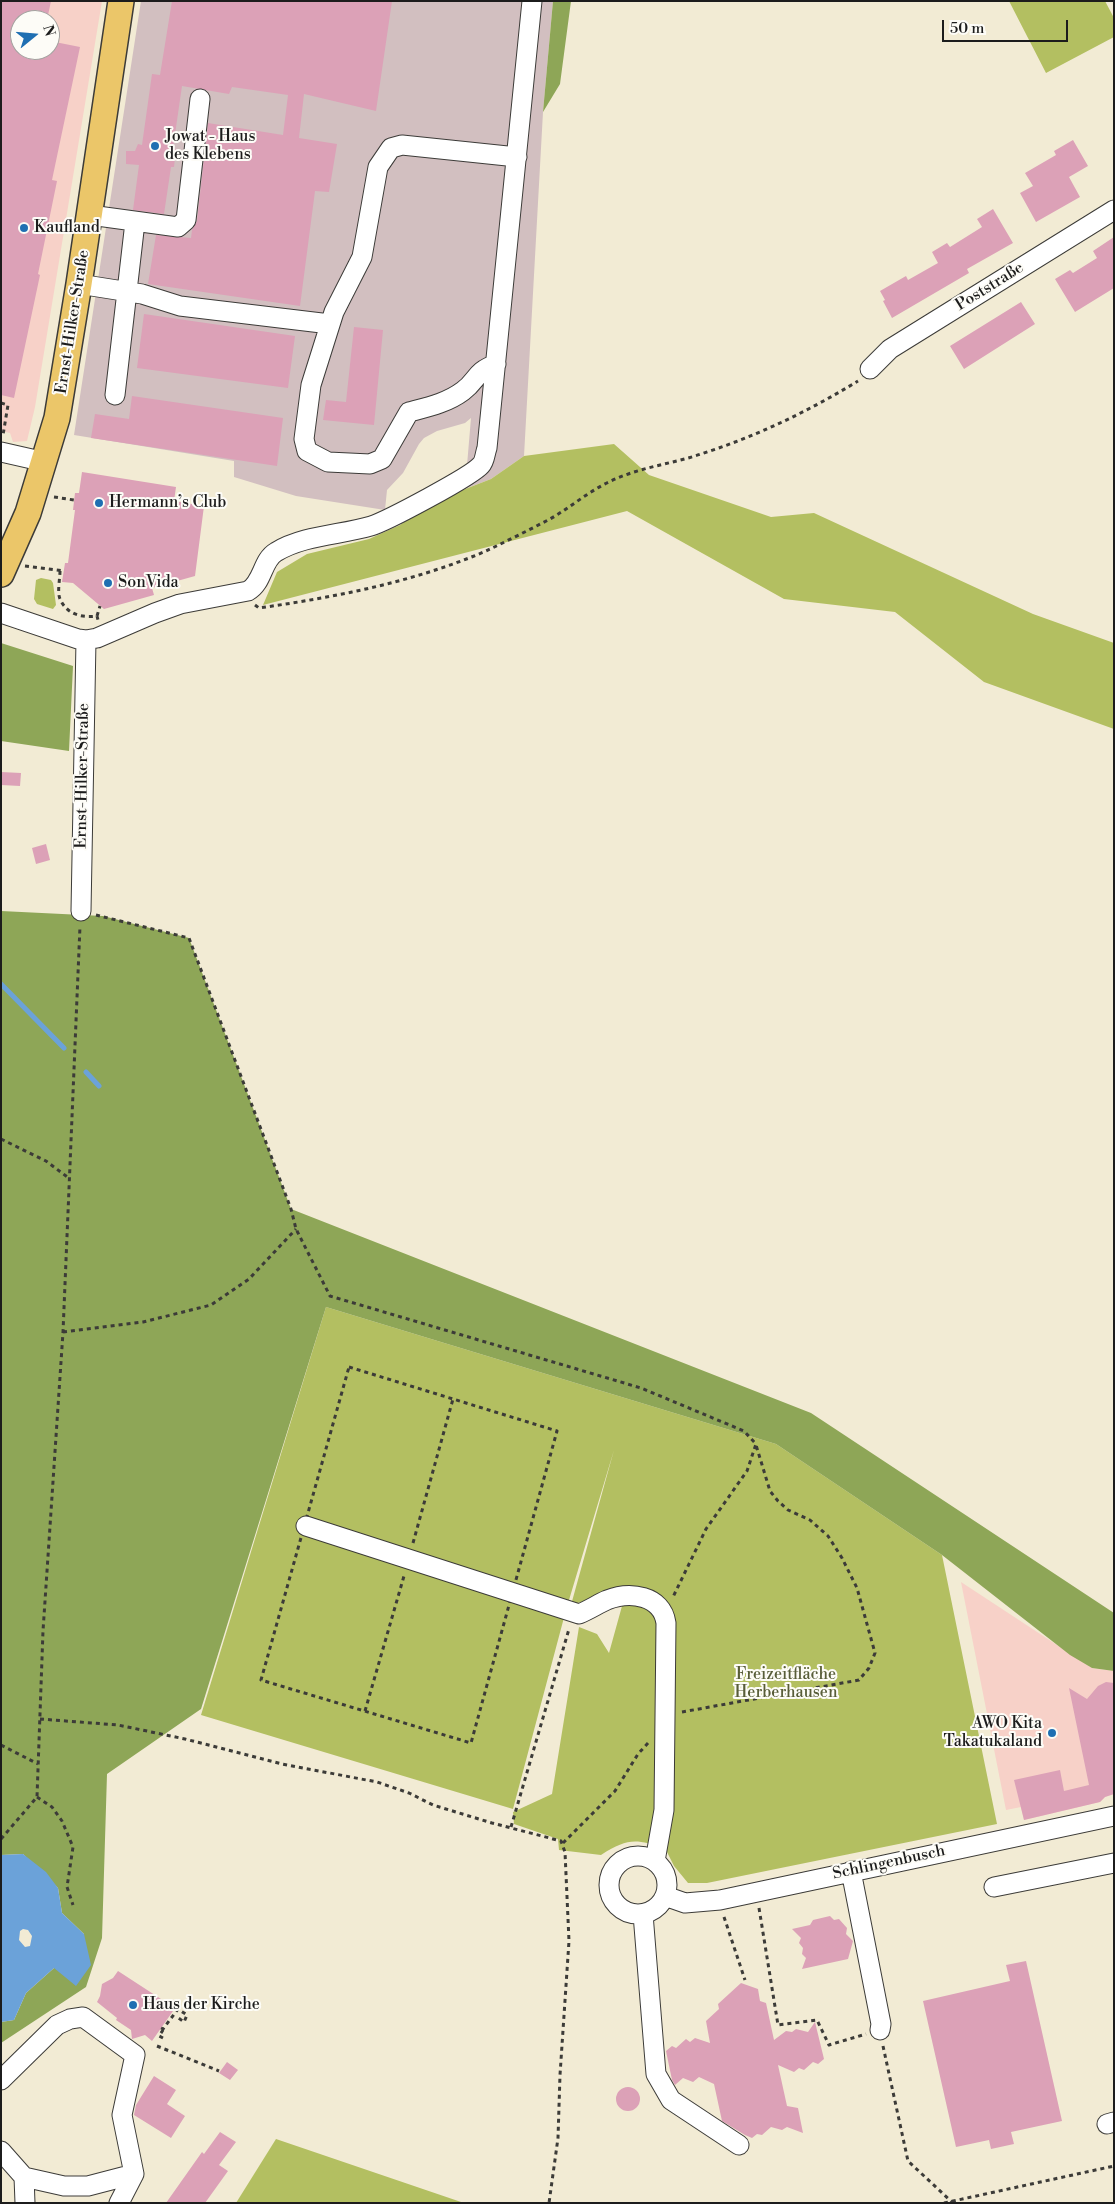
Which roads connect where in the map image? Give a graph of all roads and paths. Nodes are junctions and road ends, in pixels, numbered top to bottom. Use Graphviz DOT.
graph roads {
  1 [pos="121,1"];
  2 [pos="532,1"];
  3 [pos="200,99"];
  4 [pos="517,158"];
  5 [pos="1114,210"];
  6 [pos="90,215"];
  7 [pos="135,222"];
  8 [pos="80,284"];
  9 [pos="127,291"];
  10 [pos="330,324"];
  11 [pos="496,364"];
  12 [pos="870,369"];
  13 [pos="115,395"];
  14 [pos="1,403"];
  15 [pos="2,446"];
  16 [pos="45,462"];
  17 [pos="58,498"];
  18 [pos="74,500"];
  19 [pos="24,566"];
  20 [pos="1,574"];
  21 [pos="235,593"];
  22 [pos="100,606"];
  23 [pos="1,613"];
  24 [pos="97,616"];
  25 [pos="99,622"];
  26 [pos="86,640"];
  27 [pos="81,911"];
  28 [pos="1,1139"];
  29 [pos="70,1179"];
  30 [pos="296,1229"];
  31 [pos="62,1332"];
  32 [pos="756,1444"];
  33 [pos="306,1526"];
  34 [pos="673,1597"];
  35 [pos="573,1612"];
  36 [pos="40,1720"];
  37 [pos="664,1721"];
  38 [pos="1,1745"];
  39 [pos="38,1764"];
  40 [pos="37,1797"];
  41 [pos="1114,1816"];
  42 [pos="511,1827"];
  43 [pos="1,1839"];
  44 [pos="563,1843"];
  45 [pos="655,1861"];
  46 [pos="1114,1863"];
  47 [pos="851,1871"];
  48 [pos="994,1887"];
  49 [pos="756,1891"];
  50 [pos="665,1896"];
  51 [pos="720,1900"];
  52 [pos="73,1905"];
  53 [pos="643,1914"];
  54 [pos="745,1980"];
  55 [pos="177,2018"];
  56 [pos="880,2030"];
  57 [pos="162,2038"];
  58 [pos="157,2046"];
  59 [pos="220,2071"];
  60 [pos="1,2080"];
  61 [pos="739,2145"];
  62 [pos="1,2151"];
  63 [pos="1114,2166"];
  64 [pos="134,2174"];
  65 [pos="24,2177"];
  66 [pos="953,2202"];
  67 [pos="25,2203"];
  68 [pos="119,2203"];
  69 [pos="549,2203"];
  70 [pos="944,2203"];
  1 -- 6 [label="main road, Ernst-Hilker-Straße"];
  2 -- 4 [label="street"];
  3 -- 7 [label="street"];
  4 -- 10 [label="street"];
  4 -- 11 [label="street"];
  5 -- 12 [label="street, Poststraße"];
  6 -- 7 [label="street"];
  6 -- 8 [label="main road, Ernst-Hilker-Straße"];
  7 -- 9 [label="street"];
  8 -- 9 [label="street"];
  8 -- 16 [label="main road, Ernst-Hilker-Straße"];
  9 -- 10 [label="street"];
  9 -- 13 [label="street"];
  10 -- 11 [label="street"];
  11 -- 21 [label="street"];
  12 -- 21 [label="path"];
  14 -- 15 [label="path"];
  15 -- 16 [label="street"];
  16 -- 20 [label="main road, Ernst-Hilker-Straße"];
  17 -- 18 [label="path"];
  19 -- 24 [label="path"];
  21 -- 26 [label="street"];
  22 -- 24 [label="path"];
  23 -- 26 [label="street"];
  24 -- 25 [label="path"];
  26 -- 27 [label="street, Ernst-Hilker-Straße"];
  27 -- 29 [label="path"];
  27 -- 30 [label="path"];
  28 -- 29 [label="path"];
  29 -- 31 [label="path"];
  30 -- 31 [label="path"];
  30 -- 32 [label="path"];
  31 -- 36 [label="path"];
  32 -- 34 [label="path"];
  32 -- 37 [label="path"];
  33 -- 35 [label="street"];
  35 -- 37 [label="street"];
  35 -- 42 [label="path"];
  36 -- 39 [label="path"];
  36 -- 42 [label="path"];
  37 -- 44 [label="path"];
  37 -- 45 [label="street"];
  38 -- 39 [label="path"];
  39 -- 40 [label="path"];
  40 -- 43 [label="path"];
  40 -- 52 [label="path"];
  41 -- 47 [label="street, Schlingenbusch"];
  42 -- 44 [label="path"];
  44 -- 69 [label="path"];
  45 -- 50 [label="street"];
  45 -- 53 [label="street"];
  46 -- 48 [label="street"];
  47 -- 49 [label="street, Schlingenbusch"];
  47 -- 56 [label="street"];
  49 -- 51 [label="street, Schlingenbusch"];
  49 -- 56 [label="path"];
  50 -- 51 [label="street, Schlingenbusch"];
  50 -- 53 [label="street"];
  51 -- 54 [label="path"];
  53 -- 61 [label="street"];
  55 -- 57 [label="path"];
  56 -- 66 [label="path"];
  58 -- 59 [label="path"];
  60 -- 64 [label="street"];
  62 -- 65 [label="street"];
  63 -- 66 [label="path"];
  64 -- 65 [label="street"];
  64 -- 68 [label="street"];
  65 -- 67 [label="street"];
  66 -- 70 [label="path"];
}
